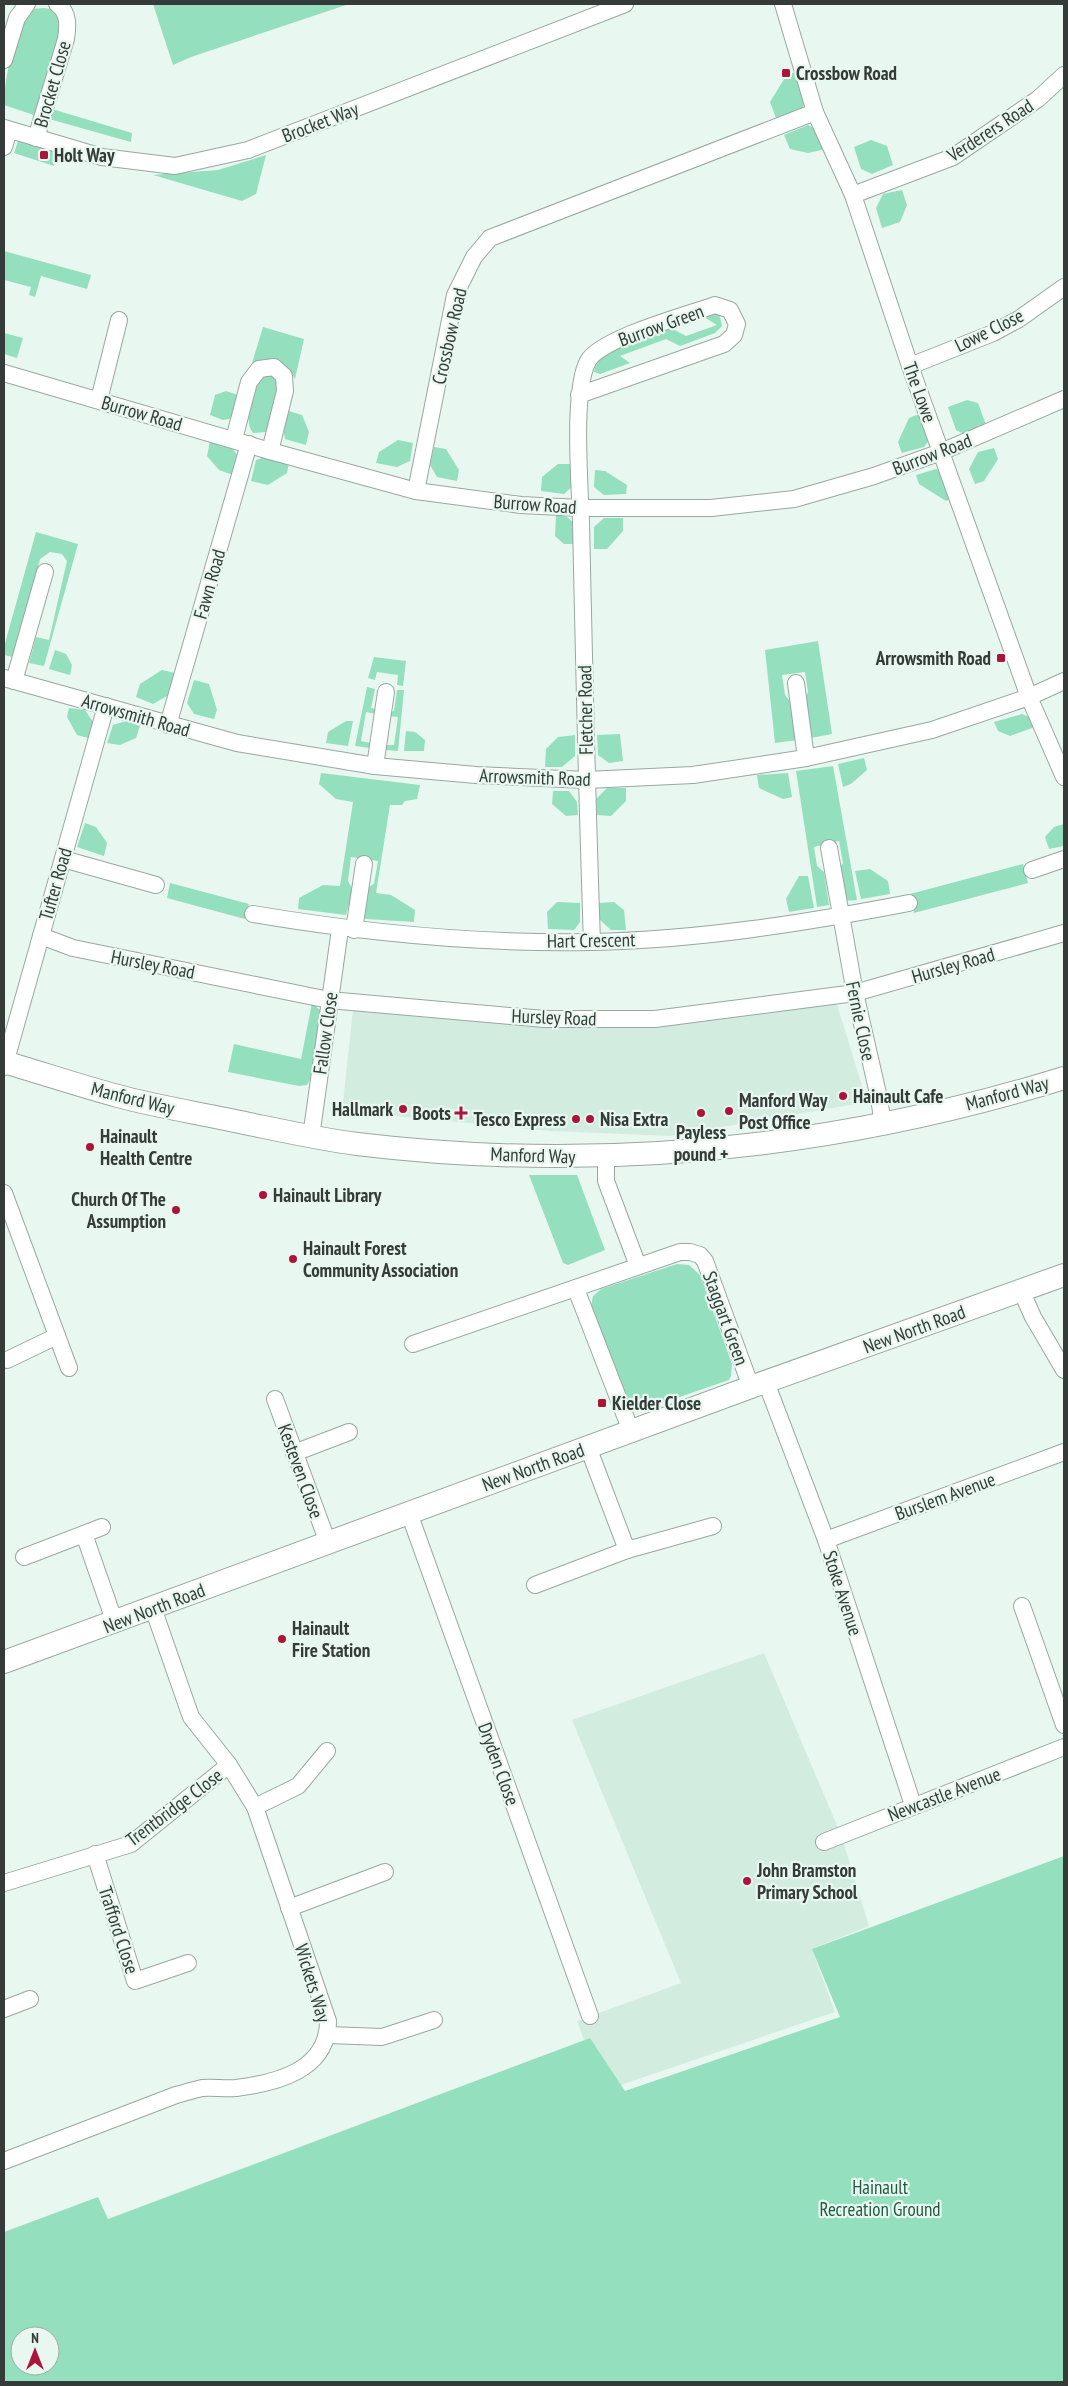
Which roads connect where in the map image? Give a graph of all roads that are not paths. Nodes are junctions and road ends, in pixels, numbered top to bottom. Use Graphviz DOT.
graph roads {
  1 [pos="26,4"];
  2 [pos="57,4"];
  3 [pos="625,4"];
  4 [pos="783,4"];
  5 [pos="4,60"];
  6 [pos="1064,75"];
  7 [pos="816,112"];
  8 [pos="6,129"];
  9 [pos="36,138"];
  10 [pos="4,147"];
  11 [pos="853,195"];
  12 [pos="1064,287"];
  13 [pos="994,316"];
  14 [pos="119,320"];
  15 [pos="993,333"];
  16 [pos="910,366"];
  17 [pos="4,373"];
  18 [pos="580,395"];
  19 [pos="1064,399"];
  20 [pos="99,400"];
  21 [pos="241,442"];
  22 [pos="270,451"];
  23 [pos="941,452"];
  24 [pos="416,491"];
  25 [pos="581,508"];
  26 [pos="45,572"];
  27 [pos="9,679"];
  28 [pos="1064,681"];
  29 [pos="796,683"];
  30 [pos="386,692"];
  31 [pos="1029,697"];
  32 [pos="106,706"];
  33 [pos="168,725"];
  34 [pos="806,758"];
  35 [pos="375,766"];
  36 [pos="1064,777"];
  37 [pos="586,780"];
  38 [pos="829,848"];
  39 [pos="63,859"];
  40 [pos="1064,859"];
  41 [pos="364,864"];
  42 [pos="1032,870"];
  43 [pos="156,885"];
  44 [pos="909,902"];
  45 [pos="252,914"];
  46 [pos="841,916"];
  47 [pos="347,929"];
  48 [pos="1064,933"];
  49 [pos="41,936"];
  50 [pos="592,942"];
  51 [pos="855,993"];
  52 [pos="329,1000"];
  53 [pos="4,1063"];
  54 [pos="1064,1078"];
  55 [pos="883,1125"];
  56 [pos="311,1137"];
  57 [pos="606,1157"];
  58 [pos="4,1193"];
  59 [pos="638,1266"];
  60 [pos="1064,1275"];
  61 [pos="576,1289"];
  62 [pos="1020,1290"];
  63 [pos="57,1336"];
  64 [pos="413,1344"];
  65 [pos="7,1360"];
  66 [pos="69,1368"];
  67 [pos="1064,1370"];
  68 [pos="758,1384"];
  69 [pos="275,1399"];
  70 [pos="631,1431"];
  71 [pos="349,1432"];
  72 [pos="588,1447"];
  73 [pos="294,1452"];
  74 [pos="1064,1452"];
  75 [pos="409,1513"];
  76 [pos="713,1526"];
  77 [pos="102,1527"];
  78 [pos="84,1534"];
  79 [pos="826,1540"];
  80 [pos="328,1543"];
  81 [pos="627,1550"];
  82 [pos="24,1557"];
  83 [pos="535,1585"];
  84 [pos="1022,1606"];
  85 [pos="153,1608"];
  86 [pos="115,1622"];
  87 [pos="4,1662"];
  88 [pos="1064,1725"];
  89 [pos="1064,1747"];
  90 [pos="327,1751"];
  91 [pos="229,1765"];
  92 [pos="913,1805"];
  93 [pos="256,1807"];
  94 [pos="824,1842"];
  95 [pos="95,1854"];
  96 [pos="385,1872"];
  97 [pos="4,1883"];
  98 [pos="289,1908"];
  99 [pos="188,1963"];
  100 [pos="30,2000"];
  101 [pos="4,2009"];
  102 [pos="590,2016"];
  103 [pos="434,2020"];
  104 [pos="328,2036"];
  105 [pos="4,2161"];
  1 -- 5 [label="street"];
  2 -- 9 [label="street, Brocket Close"];
  3 -- 9 [label="street, Brocket Way"];
  4 -- 7 [label="street, The Lowe"];
  6 -- 11 [label="street, Verderers Road"];
  7 -- 11 [label="street, The Lowe"];
  7 -- 24 [label="street, Crossbow Road"];
  8 -- 9 [label="street, Brocket Way"];
  8 -- 10 [label="street"];
  11 -- 16 [label="street, The Lowe"];
  12 -- 15 [label="street, Lowe Close"];
  13 -- 15 [label="street"];
  14 -- 20 [label="street"];
  15 -- 16 [label="street, Lowe Close"];
  16 -- 23 [label="street, The Lowe"];
  17 -- 20 [label="street, Burrow Road"];
  18 -- 18 [label="street, Burrow Green"];
  18 -- 25 [label="street, Burrow Green"];
  19 -- 23 [label="street, Burrow Road"];
  20 -- 21 [label="street, Burrow Road"];
  21 -- 22 [label="street, Burrow Road"];
  21 -- 22 [label="street, Fawn Road"];
  21 -- 33 [label="street, Fawn Road"];
  22 -- 24 [label="street, Burrow Road"];
  23 -- 25 [label="street, Burrow Road"];
  23 -- 31 [label="street, The Lowe"];
  24 -- 25 [label="street, Burrow Road"];
  25 -- 37 [label="street, Fletcher Road"];
  26 -- 27 [label="street"];
  27 -- 32 [label="street, Arrowsmith Road"];
  28 -- 31 [label="street, Arrowsmith Road"];
  29 -- 34 [label="street"];
  30 -- 35 [label="street"];
  31 -- 34 [label="street, Arrowsmith Road"];
  31 -- 36 [label="street, The Lowe"];
  32 -- 33 [label="street, Arrowsmith Road"];
  32 -- 39 [label="street, Tufter Road"];
  33 -- 35 [label="street, Arrowsmith Road"];
  34 -- 37 [label="street, Arrowsmith Road"];
  35 -- 37 [label="street, Arrowsmith Road"];
  37 -- 50 [label="street, Fletcher Road"];
  38 -- 46 [label="street, Fernie Close"];
  39 -- 43 [label="street"];
  39 -- 49 [label="street, Tufter Road"];
  40 -- 42 [label="street"];
  41 -- 47 [label="street, Fallow Close"];
  44 -- 46 [label="street, Hart Crescent"];
  45 -- 47 [label="street, Hart Crescent"];
  46 -- 50 [label="street, Hart Crescent"];
  46 -- 51 [label="street, Fernie Close"];
  47 -- 50 [label="street, Hart Crescent"];
  47 -- 52 [label="street, Fallow Close"];
  48 -- 51 [label="street, Hursley Road"];
  49 -- 52 [label="street, Hursley Road"];
  49 -- 53 [label="street, Tufter Road"];
  51 -- 52 [label="street, Hursley Road"];
  51 -- 55 [label="street, Fernie Close"];
  52 -- 56 [label="street, Fallow Close"];
  53 -- 56 [label="street, Manford Way"];
  54 -- 55 [label="street, Manford Way"];
  55 -- 57 [label="street, Manford Way"];
  56 -- 57 [label="street, Manford Way"];
  57 -- 59 [label="street"];
  58 -- 63 [label="street"];
  59 -- 61 [label="street, Staggart Green"];
  59 -- 68 [label="street, Staggart Green"];
  60 -- 62 [label="street, New North Road"];
  61 -- 64 [label="street"];
  61 -- 70 [label="street"];
  62 -- 67 [label="street"];
  62 -- 68 [label="street, New North Road"];
  63 -- 65 [label="street"];
  63 -- 66 [label="street"];
  68 -- 70 [label="street, New North Road"];
  68 -- 79 [label="street, Stoke Avenue"];
  69 -- 73 [label="street, Kesteven Close"];
  70 -- 72 [label="street, New North Road"];
  71 -- 73 [label="street"];
  72 -- 75 [label="street, New North Road"];
  72 -- 81 [label="street"];
  73 -- 80 [label="street, Kesteven Close"];
  74 -- 79 [label="street, Burslem Avenue"];
  75 -- 80 [label="street, New North Road"];
  75 -- 102 [label="street, Dryden Close"];
  76 -- 81 [label="street"];
  77 -- 78 [label="street"];
  78 -- 82 [label="street"];
  78 -- 86 [label="street"];
  79 -- 92 [label="street, Stoke Avenue"];
  80 -- 85 [label="street, New North Road"];
  81 -- 83 [label="street"];
  84 -- 88 [label="street"];
  85 -- 86 [label="street, New North Road"];
  85 -- 91 [label="street, Wickets Way"];
  86 -- 87 [label="street, New North Road"];
  89 -- 92 [label="street, Newcastle Avenue"];
  90 -- 93 [label="street"];
  91 -- 93 [label="street, Wickets Way"];
  91 -- 95 [label="street, Trentbridge Close"];
  92 -- 94 [label="street, Newcastle Avenue"];
  93 -- 98 [label="street, Wickets Way"];
  95 -- 97 [label="street, Trentbridge Close"];
  95 -- 99 [label="street, Trafford Close"];
  96 -- 98 [label="street"];
  98 -- 104 [label="street, Wickets Way"];
  100 -- 101 [label="street"];
  103 -- 104 [label="street"];
  104 -- 105 [label="street, Wickets Way"];
}
